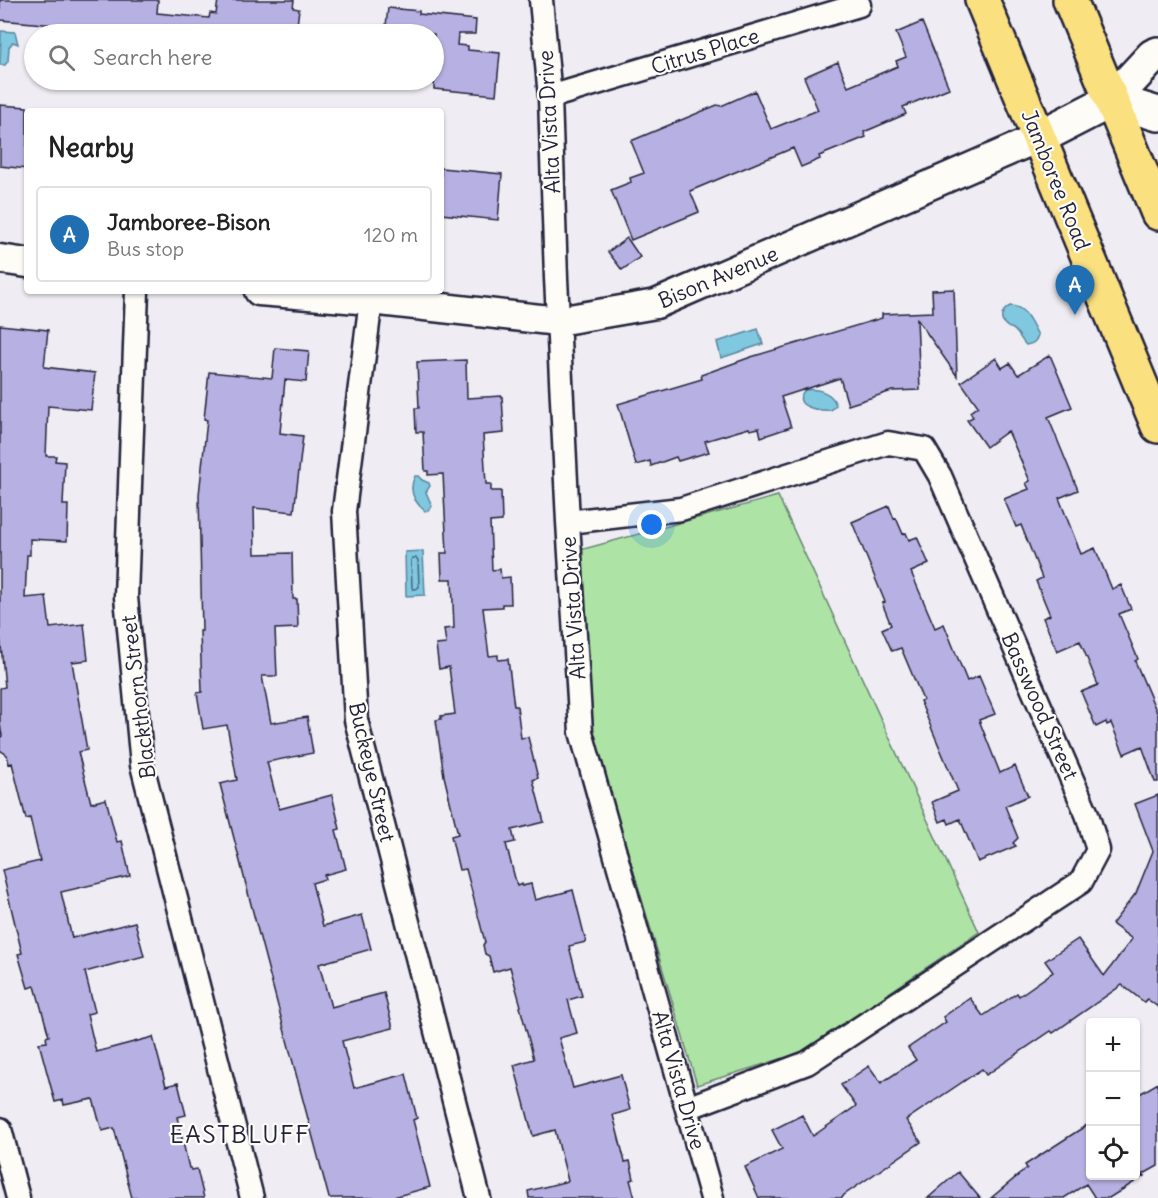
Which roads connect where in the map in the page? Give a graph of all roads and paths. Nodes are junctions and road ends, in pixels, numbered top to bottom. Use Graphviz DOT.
graph roads {
  1 [pos="541,0"];
  2 [pos="982,0"];
  3 [pos="1070,0"];
  4 [pos="859,5"];
  5 [pos="1158,54"];
  6 [pos="550,97"];
  7 [pos="1112,100"];
  8 [pos="1158,114"];
  9 [pos="1038,138"];
  10 [pos="1158,213"];
  11 [pos="0,259"];
  12 [pos="24,263"];
  13 [pos="137,294"];
  14 [pos="296,294"];
  15 [pos="370,300"];
  16 [pos="558,321"];
  17 [pos="1158,426"];
  18 [pos="568,522"];
  19 [pos="687,1108"];
  20 [pos="0,1130"];
  21 [pos="18,1198"];
  22 [pos="252,1198"];
  23 [pos="479,1198"];
  24 [pos="712,1198"];
  1 -- 6 [label="street, Alta Vista Drive"];
  2 -- 9 [label="main road, Jamboree Road"];
  3 -- 7 [label="main road"];
  4 -- 6 [label="street, Citrus Place"];
  5 -- 7 [label="main road, Bison Avenue"];
  6 -- 16 [label="street, Alta Vista Drive"];
  7 -- 8 [label="main road"];
  7 -- 9 [label="main road, Bison Avenue"];
  7 -- 10 [label="main road"];
  9 -- 16 [label="street, Bison Avenue"];
  9 -- 17 [label="main road, Jamboree Road"];
  11 -- 12 [label="street"];
  13 -- 22 [label="street, Blackthorn Street"];
  14 -- 15 [label="street, Bison Avenue"];
  15 -- 16 [label="street, Bison Avenue"];
  15 -- 23 [label="street, Buckeye Street"];
  16 -- 18 [label="street, Alta Vista Drive"];
  18 -- 19 [label="street, Alta Vista Drive"];
  18 -- 19 [label="street, Basswood Street"];
  19 -- 24 [label="street, Alta Vista Drive"];
  20 -- 21 [label="street"];
}
